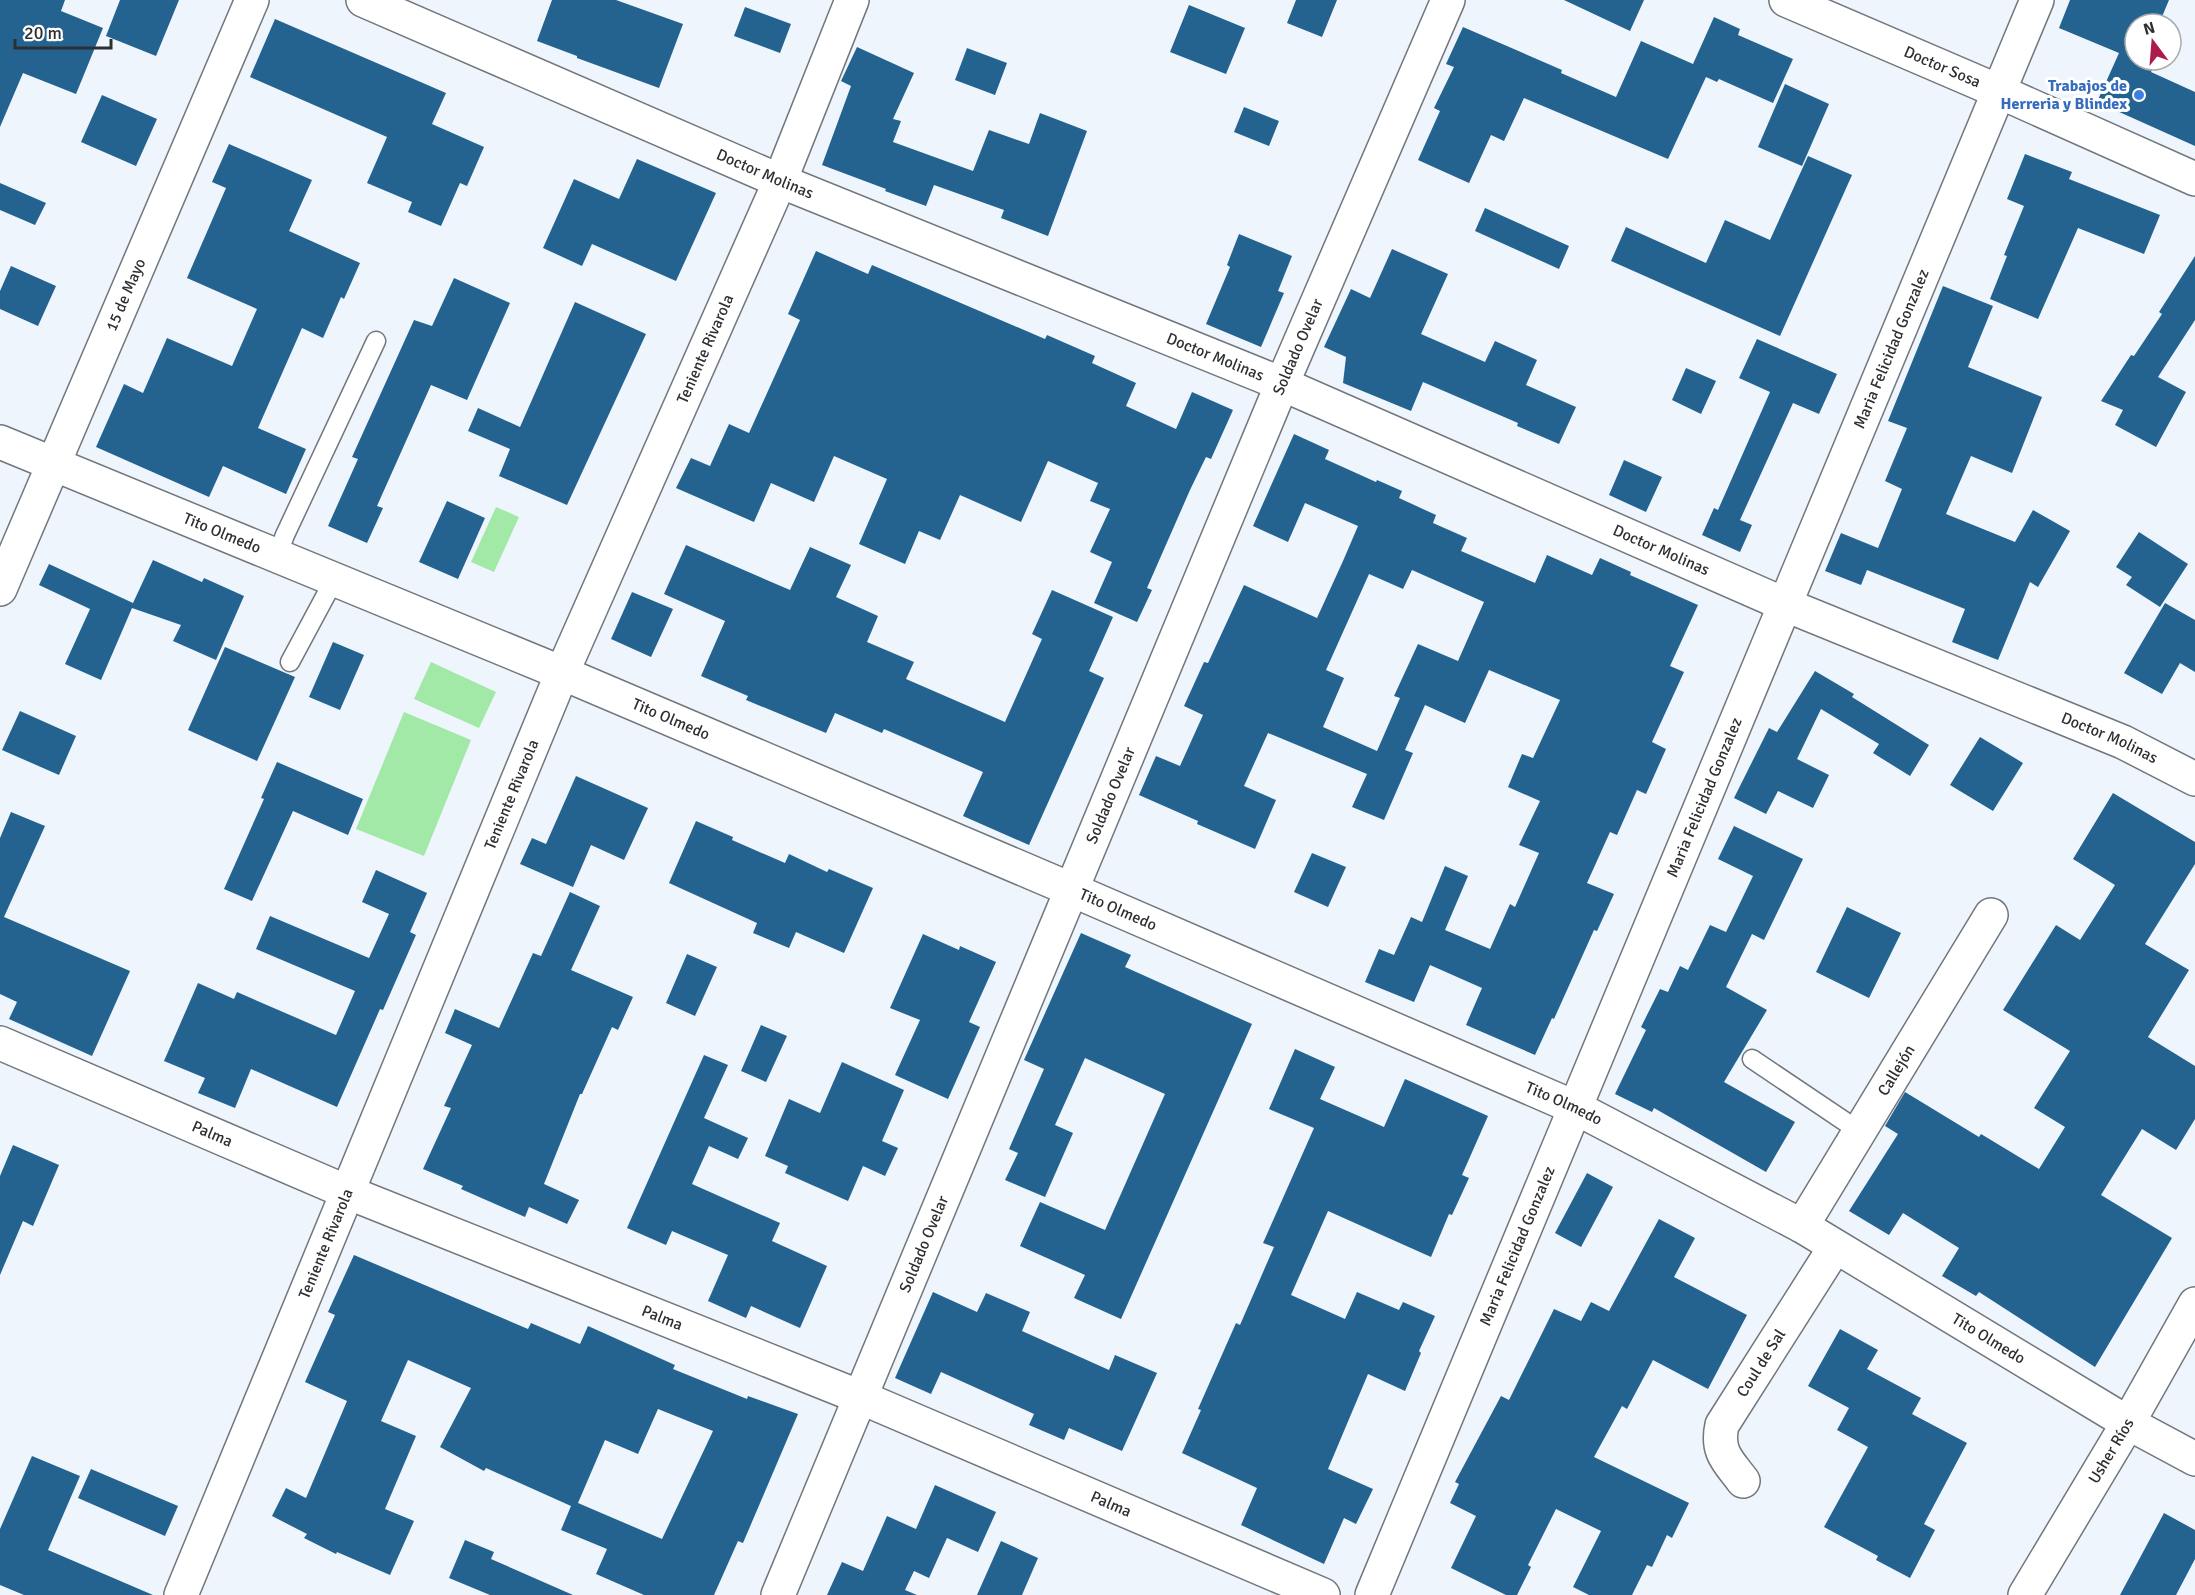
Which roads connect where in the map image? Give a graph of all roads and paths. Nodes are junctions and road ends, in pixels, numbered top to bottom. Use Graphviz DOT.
graph roads {
  1 [pos="252,0"];
  2 [pos="363,0"];
  3 [pos="852,0"];
  4 [pos="1448,0"];
  5 [pos="1786,0"];
  6 [pos="2037,0"];
  7 [pos="1998,91"];
  8 [pos="2195,179"];
  9 [pos="780,181"];
  10 [pos="376,341"];
  11 [pos="1282,384"];
  12 [pos="0,442"];
  13 [pos="52,464"];
  14 [pos="277,556"];
  15 [pos="334,580"];
  16 [pos="0,589"];
  17 [pos="1786,605"];
  18 [pos="290,662"];
  19 [pos="562,673"];
  20 [pos="2195,779"];
  21 [pos="1070,889"];
  22 [pos="1991,915"];
  23 [pos="0,1043"];
  24 [pos="1752,1059"];
  25 [pos="1576,1108"];
  26 [pos="1859,1131"];
  27 [pos="347,1192"];
  28 [pos="1802,1226"];
  29 [pos="1835,1247"];
  30 [pos="2195,1304"];
  31 [pos="860,1397"];
  32 [pos="2128,1423"];
  33 [pos="2195,1459"];
  34 [pos="1743,1481"];
  35 [pos="181,1595"];
  36 [pos="778,1595"];
  37 [pos="1323,1595"];
  38 [pos="1372,1595"];
  39 [pos="2025,1595"];
  1 -- 13 [label="street, 15 de Mayo"];
  2 -- 9 [label="street, Doctor Molinas"];
  3 -- 9 [label="street, Teniente Rivarola"];
  4 -- 11 [label="street, Soldado Ovelar"];
  5 -- 7 [label="street, Doctor Sosa"];
  6 -- 7 [label="street, Maria Felicidad Gonzalez"];
  7 -- 8 [label="street, Doctor Sosa"];
  7 -- 17 [label="street, Maria Felicidad Gonzalez"];
  9 -- 11 [label="street, Doctor Molinas"];
  9 -- 19 [label="street, Teniente Rivarola"];
  10 -- 14 [label="lane"];
  11 -- 17 [label="street, Doctor Molinas"];
  11 -- 21 [label="street, Soldado Ovelar"];
  12 -- 13 [label="street, Tito Olmedo"];
  13 -- 14 [label="street, Tito Olmedo"];
  13 -- 16 [label="street, 15 de Mayo"];
  14 -- 15 [label="street, Tito Olmedo"];
  15 -- 18 [label="lane"];
  15 -- 19 [label="street, Tito Olmedo"];
  17 -- 20 [label="street, Doctor Molinas"];
  17 -- 25 [label="street, Maria Felicidad Gonzalez"];
  19 -- 21 [label="street, Tito Olmedo"];
  19 -- 27 [label="street, Teniente Rivarola"];
  21 -- 25 [label="street, Tito Olmedo"];
  21 -- 31 [label="street, Soldado Ovelar"];
  22 -- 26 [label="street, Callejón"];
  23 -- 27 [label="street, Palma"];
  24 -- 26 [label="lane"];
  25 -- 28 [label="street, Tito Olmedo"];
  25 -- 38 [label="street, Maria Felicidad Gonzalez"];
  26 -- 28 [label="street, Callejón"];
  27 -- 31 [label="street, Palma"];
  27 -- 35 [label="street, Teniente Rivarola"];
  28 -- 29 [label="street, Tito Olmedo"];
  29 -- 32 [label="street, Tito Olmedo"];
  29 -- 34 [label="street, Coul de Sal"];
  30 -- 32 [label="street, Usher Ríos"];
  31 -- 36 [label="street, Soldado Ovelar"];
  31 -- 37 [label="street, Palma"];
  32 -- 33 [label="street, Tito Olmedo"];
  32 -- 39 [label="street, Usher Ríos"];
}
